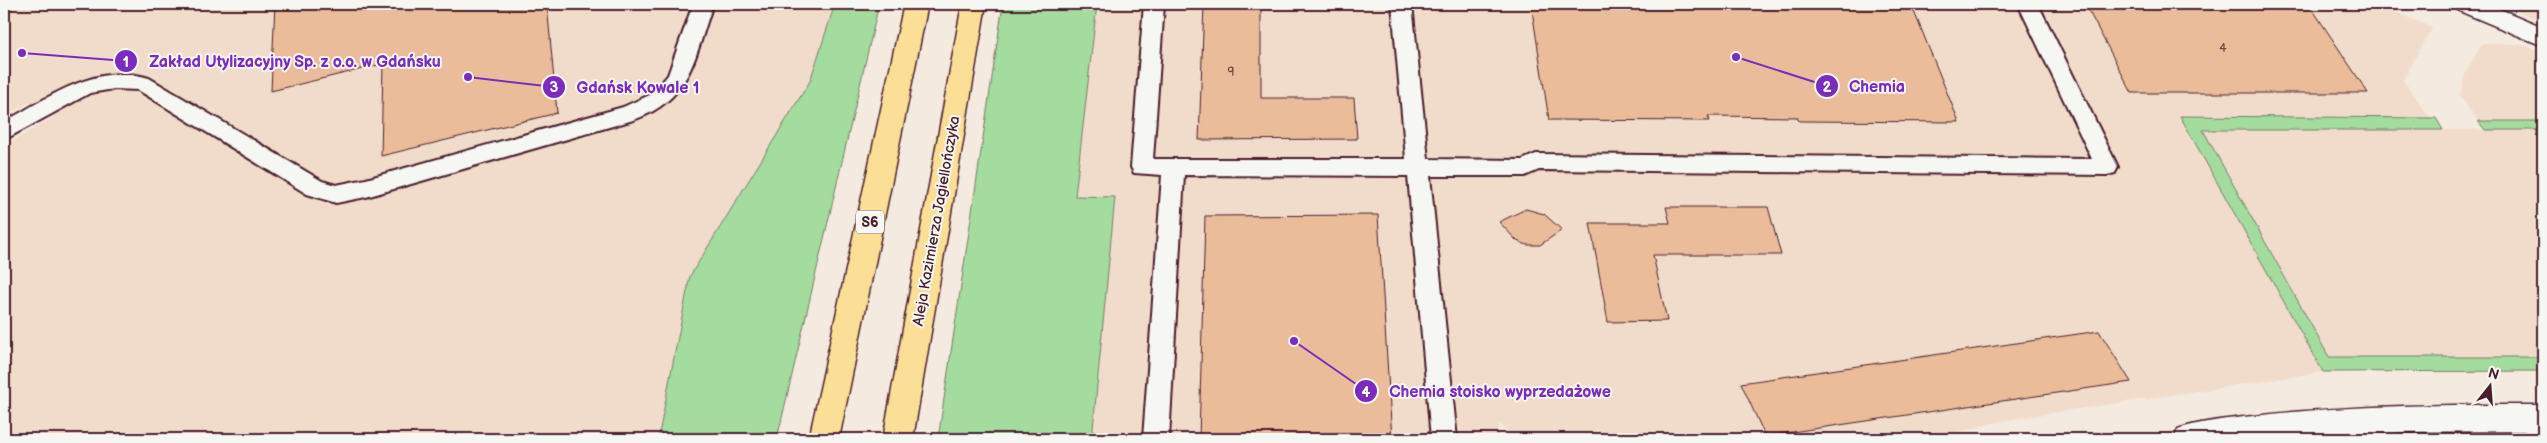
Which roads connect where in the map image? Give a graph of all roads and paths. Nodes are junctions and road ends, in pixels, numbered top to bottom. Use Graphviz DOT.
graph roads {
  1 [pos="703,4"];
  2 [pos="916,4"];
  3 [pos="974,4"];
  4 [pos="1154,4"];
  5 [pos="1402,4"];
  6 [pos="2028,4"];
  7 [pos="2466,4"];
  8 [pos="2543,37"];
  9 [pos="4,132"];
  10 [pos="1174,167"];
  11 [pos="1418,167"];
  12 [pos="2538,424"];
  13 [pos="824,439"];
  14 [pos="898,439"];
  15 [pos="1156,439"];
  16 [pos="1444,439"];
  17 [pos="2189,439"];
  1 -- 9 [label="lane"];
  2 -- 13 [label="highway, S6"];
  3 -- 14 [label="highway, Aleja Kazimierza Jagiellończyka"];
  4 -- 10 [label="lane"];
  5 -- 11 [label="lane"];
  6 -- 11 [label="lane"];
  7 -- 8 [label="street"];
  10 -- 11 [label="lane"];
  10 -- 15 [label="lane"];
  11 -- 16 [label="lane"];
  12 -- 17 [label="street"];
}
